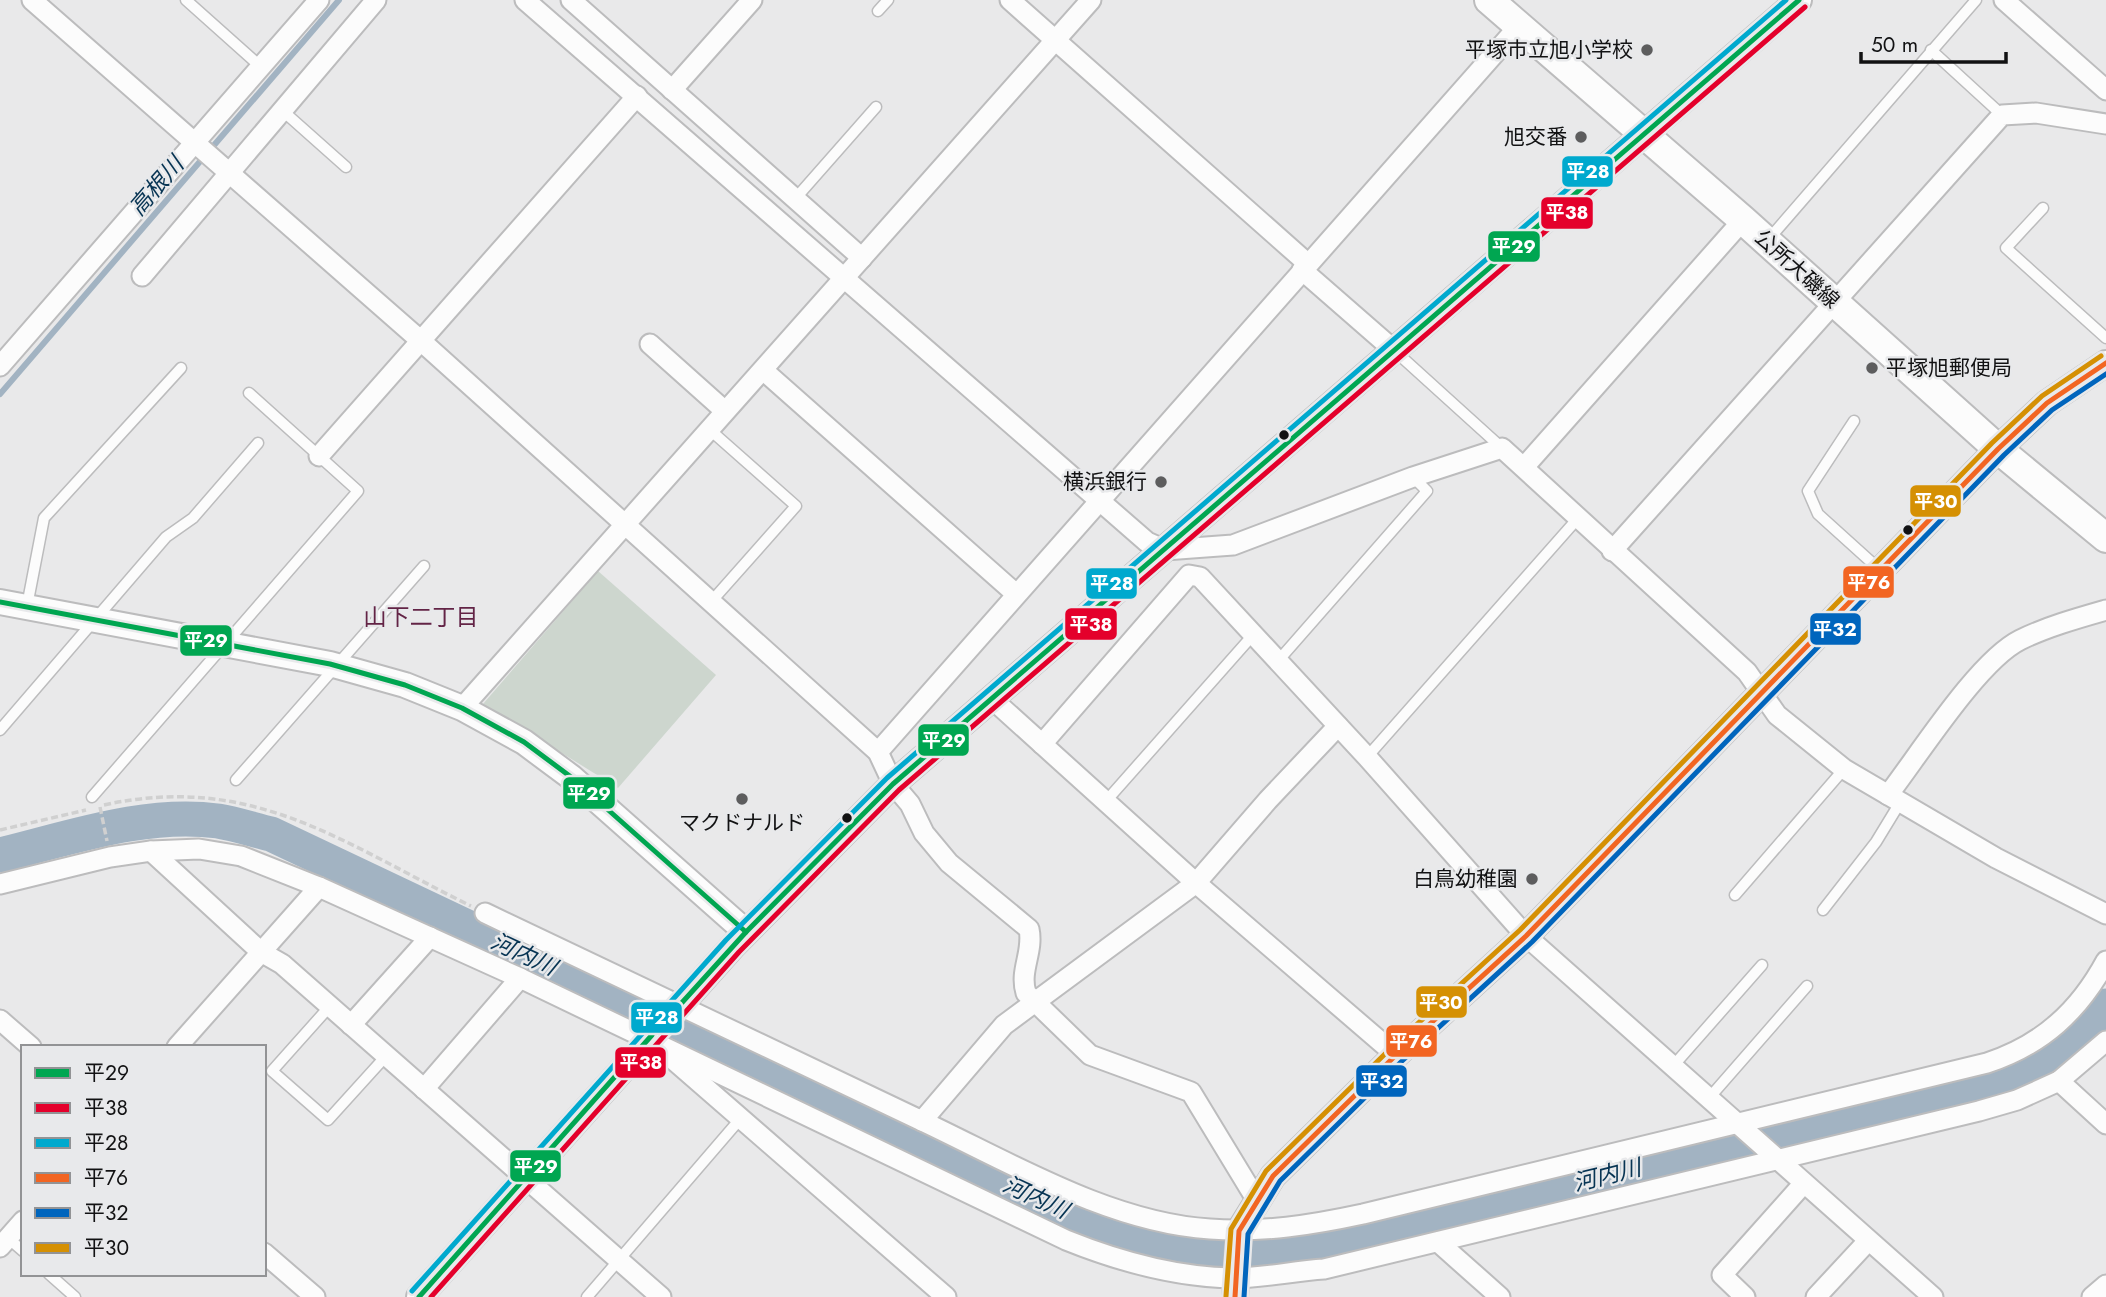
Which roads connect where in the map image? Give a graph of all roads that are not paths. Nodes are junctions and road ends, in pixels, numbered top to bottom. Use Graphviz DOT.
graph roads {
  1 [pos="32,0"];
  2 [pos="186,0"];
  3 [pos="319,0"];
  4 [pos="376,0"];
  5 [pos="525,0"];
  6 [pos="571,0"];
  7 [pos="752,0"];
  8 [pos="888,0"];
  9 [pos="1010,0"];
  10 [pos="1091,0"];
  11 [pos="1489,0"];
  12 [pos="1799,0"];
  13 [pos="1976,0"];
  14 [pos="2004,0"];
  15 [pos="878,11"];
  16 [pos="1518,27"];
  17 [pos="1055,41"];
  18 [pos="1931,50"];
  19 [pos="262,67"];
  20 [pos="671,90"];
  21 [pos="2106,90"];
  22 [pos="637,96"];
  23 [pos="876,107"];
  24 [pos="283,111"];
  25 [pos="2003,115"];
  26 [pos="2106,124"];
  27 [pos="1646,134"];
  28 [pos="194,144"];
  29 [pos="346,167"];
  30 [pos="229,175"];
  31 [pos="795,199"];
  32 [pos="2043,208"];
  33 [pos="1743,220"];
  34 [pos="1767,241"];
  35 [pos="862,258"];
  36 [pos="1305,267"];
  37 [pos="142,276"];
  38 [pos="845,278"];
  39 [pos="1835,304"];
  40 [pos="2106,338"];
  41 [pos="420,340"];
  42 [pos="650,344"];
  43 [pos="1396,352"];
  44 [pos="2106,363"];
  45 [pos="0,366"];
  46 [pos="181,368"];
  47 [pos="763,370"];
  48 [pos="248,393"];
  49 [pos="725,411"];
  50 [pos="1854,421"];
  51 [pos="709,429"];
  52 [pos="258,443"];
  53 [pos="1502,448"];
  54 [pos="1998,449"];
  55 [pos="319,456"];
  56 [pos="1525,466"];
  57 [pos="1413,477"];
  58 [pos="1100,500"];
  59 [pos="1580,517"];
  60 [pos="624,527"];
  61 [pos="2106,538"];
  62 [pos="1165,550"];
  63 [pos="1612,551"];
  64 [pos="424,566"];
  65 [pos="1880,570"];
  66 [pos="1016,594"];
  67 [pos="0,602"];
  68 [pos="710,603"];
  69 [pos="27,607"];
  70 [pos="2106,610"];
  71 [pos="95,619"];
  72 [pos="1253,635"];
  73 [pos="226,644"];
  74 [pos="1278,661"];
  75 [pos="336,665"];
  76 [pos="1763,691"];
  77 [pos="991,698"];
  78 [pos="462,708"];
  79 [pos="1338,726"];
  80 [pos="0,730"];
  81 [pos="1042,744"];
  82 [pos="878,751"];
  83 [pos="1367,757"];
  84 [pos="1844,769"];
  85 [pos="236,780"];
  86 [pos="893,784"];
  87 [pos="92,797"];
  88 [pos="1895,798"];
  89 [pos="1107,800"];
  90 [pos="151,851"];
  91 [pos="1196,883"];
  92 [pos="0,884"];
  93 [pos="319,887"];
  94 [pos="1735,895"];
  95 [pos="1823,910"];
  96 [pos="485,913"];
  97 [pos="2106,914"];
  98 [pos="746,932"];
  99 [pos="1526,936"];
  100 [pos="430,937"];
  101 [pos="261,952"];
  102 [pos="2106,961"];
  103 [pos="1762,965"];
  104 [pos="520,978"];
  105 [pos="1807,986"];
  106 [pos="1033,1001"];
  107 [pos="679,1005"];
  108 [pos="330,1006"];
  109 [pos="0,1020"];
  110 [pos="351,1025"];
  111 [pos="650,1037"];
  112 [pos="2106,1041"];
  113 [pos="29,1045"];
  114 [pos="179,1045"];
  115 [pos="1396,1055"];
  116 [pos="386,1056"];
  117 [pos="1674,1065"];
  118 [pos="2059,1081"];
  119 [pos="424,1089"];
  120 [pos="1710,1097"];
  121 [pos="741,1118"];
  122 [pos="922,1121"];
  123 [pos="1738,1122"];
  124 [pos="2106,1124"];
  125 [pos="1778,1160"];
  126 [pos="526,1179"];
  127 [pos="1804,1183"];
  128 [pos="1256,1199"];
  129 [pos="21,1225"];
  130 [pos="1239,1234"];
  131 [pos="1438,1241"];
  132 [pos="1868,1241"];
  133 [pos="10,1245"];
  134 [pos="266,1255"];
  135 [pos="620,1260"];
  136 [pos="51,1276"];
  137 [pos="1236,1281"];
  138 [pos="2106,1285"];
  139 [pos="75,1297"];
  140 [pos="314,1297"];
  141 [pos="419,1297"];
  142 [pos="587,1297"];
  143 [pos="661,1297"];
  144 [pos="946,1297"];
  145 [pos="1500,1297"];
  146 [pos="1745,1297"];
  147 [pos="1816,1297"];
  148 [pos="1933,1297"];
  149 [pos="2092,1297"];
  1 -- 28 [label="street"];
  2 -- 19 [label="lane"];
  3 -- 19 [label="street"];
  4 -- 24 [label="street"];
  5 -- 22 [label="street"];
  6 -- 20 [label="street"];
  7 -- 20 [label="street"];
  8 -- 15 [label="lane"];
  9 -- 17 [label="street"];
  10 -- 17 [label="street"];
  11 -- 16 [label="main road, 公所大磯線"];
  12 -- 27 [label="street"];
  13 -- 18 [label="lane"];
  14 -- 21 [label="street"];
  16 -- 27 [label="main road, 公所大磯線"];
  16 -- 36 [label="street"];
  17 -- 35 [label="street"];
  17 -- 36 [label="street"];
  18 -- 25 [label="lane"];
  18 -- 34 [label="lane"];
  19 -- 28 [label="street"];
  20 -- 31 [label="street"];
  22 -- 38 [label="street"];
  22 -- 41 [label="street"];
  23 -- 31 [label="lane"];
  24 -- 29 [label="lane"];
  24 -- 30 [label="street"];
  25 -- 26 [label="street"];
  25 -- 39 [label="street"];
  27 -- 33 [label="main road, 公所大磯線"];
  27 -- 43 [label="street"];
  28 -- 30 [label="street"];
  28 -- 45 [label="street"];
  30 -- 37 [label="street"];
  30 -- 41 [label="street"];
  31 -- 35 [label="street"];
  32 -- 40 [label="lane"];
  33 -- 34 [label="main road, 公所大磯線"];
  33 -- 56 [label="street"];
  34 -- 39 [label="main road, 公所大磯線"];
  35 -- 38 [label="street"];
  36 -- 43 [label="street"];
  36 -- 58 [label="street"];
  38 -- 47 [label="street"];
  38 -- 58 [label="street"];
  39 -- 54 [label="main road, 公所大磯線"];
  39 -- 63 [label="street"];
  41 -- 55 [label="street"];
  41 -- 60 [label="street"];
  42 -- 49 [label="street"];
  43 -- 53 [label="lane"];
  43 -- 62 [label="street"];
  44 -- 54 [label="street"];
  46 -- 69 [label="lane"];
  47 -- 49 [label="street"];
  47 -- 66 [label="street"];
  48 -- 55 [label="lane"];
  49 -- 51 [label="street"];
  50 -- 65 [label="lane"];
  51 -- 60 [label="street"];
  51 -- 68 [label="lane"];
  52 -- 71 [label="lane"];
  53 -- 56 [label="street"];
  53 -- 57 [label="street"];
  54 -- 61 [label="main road, 公所大磯線"];
  54 -- 65 [label="street"];
  55 -- 73 [label="lane"];
  56 -- 59 [label="street"];
  57 -- 62 [label="street"];
  57 -- 74 [label="lane"];
  58 -- 62 [label="street"];
  58 -- 66 [label="street"];
  59 -- 63 [label="street"];
  59 -- 83 [label="lane"];
  60 -- 68 [label="street"];
  60 -- 78 [label="street"];
  62 -- 77 [label="street"];
  63 -- 76 [label="street"];
  64 -- 75 [label="lane"];
  65 -- 76 [label="street"];
  66 -- 82 [label="street"];
  67 -- 69 [label="street"];
  68 -- 82 [label="street"];
  69 -- 71 [label="street"];
  70 -- 88 [label="street"];
  71 -- 73 [label="street"];
  71 -- 80 [label="lane"];
  72 -- 74 [label="street"];
  72 -- 81 [label="street"];
  72 -- 89 [label="lane"];
  73 -- 75 [label="street"];
  73 -- 87 [label="lane"];
  74 -- 79 [label="street"];
  75 -- 78 [label="street"];
  75 -- 85 [label="lane"];
  76 -- 84 [label="street"];
  76 -- 99 [label="street"];
  77 -- 81 [label="street"];
  77 -- 86 [label="street"];
  78 -- 98 [label="street"];
  79 -- 83 [label="street"];
  79 -- 91 [label="street"];
  81 -- 89 [label="street"];
  82 -- 86 [label="street"];
  83 -- 99 [label="street"];
  84 -- 88 [label="street"];
  84 -- 94 [label="lane"];
  86 -- 98 [label="street"];
  86 -- 106 [label="street"];
  88 -- 95 [label="lane"];
  88 -- 97 [label="street"];
  89 -- 91 [label="street"];
  90 -- 92 [label="street"];
  90 -- 93 [label="street"];
  90 -- 101 [label="street"];
  91 -- 106 [label="street"];
  91 -- 115 [label="street"];
  93 -- 100 [label="street"];
  93 -- 101 [label="street"];
  96 -- 107 [label="street"];
  98 -- 107 [label="street"];
  99 -- 115 [label="street"];
  99 -- 117 [label="street"];
  100 -- 104 [label="street"];
  100 -- 110 [label="street"];
  101 -- 108 [label="street"];
  101 -- 114 [label="street"];
  102 -- 123 [label="street"];
  103 -- 117 [label="lane"];
  104 -- 111 [label="street"];
  104 -- 119 [label="street"];
  105 -- 120 [label="lane"];
  106 -- 122 [label="street"];
  106 -- 128 [label="street"];
  107 -- 111 [label="street"];
  107 -- 122 [label="street"];
  108 -- 110 [label="street"];
  108 -- 116 [label="lane"];
  109 -- 113 [label="street"];
  110 -- 116 [label="street"];
  111 -- 121 [label="street"];
  111 -- 126 [label="street"];
  111 -- 137 [label="street"];
  112 -- 118 [label="street"];
  115 -- 128 [label="street"];
  116 -- 119 [label="street"];
  117 -- 120 [label="street"];
  118 -- 124 [label="street"];
  118 -- 125 [label="street"];
  119 -- 126 [label="street"];
  120 -- 123 [label="street"];
  121 -- 135 [label="lane"];
  121 -- 144 [label="street"];
  122 -- 130 [label="street"];
  123 -- 125 [label="street"];
  123 -- 130 [label="street"];
  125 -- 127 [label="street"];
  125 -- 131 [label="street"];
  126 -- 135 [label="street"];
  126 -- 141 [label="street"];
  127 -- 132 [label="street"];
  127 -- 146 [label="street"];
  128 -- 130 [label="street"];
  129 -- 133 [label="street"];
  130 -- 137 [label="street"];
  131 -- 137 [label="street"];
  131 -- 145 [label="street"];
  132 -- 147 [label="street"];
  132 -- 148 [label="street"];
  134 -- 140 [label="street"];
  135 -- 142 [label="lane"];
  135 -- 143 [label="street"];
  136 -- 139 [label="lane"];
  138 -- 149 [label="street"];
}
